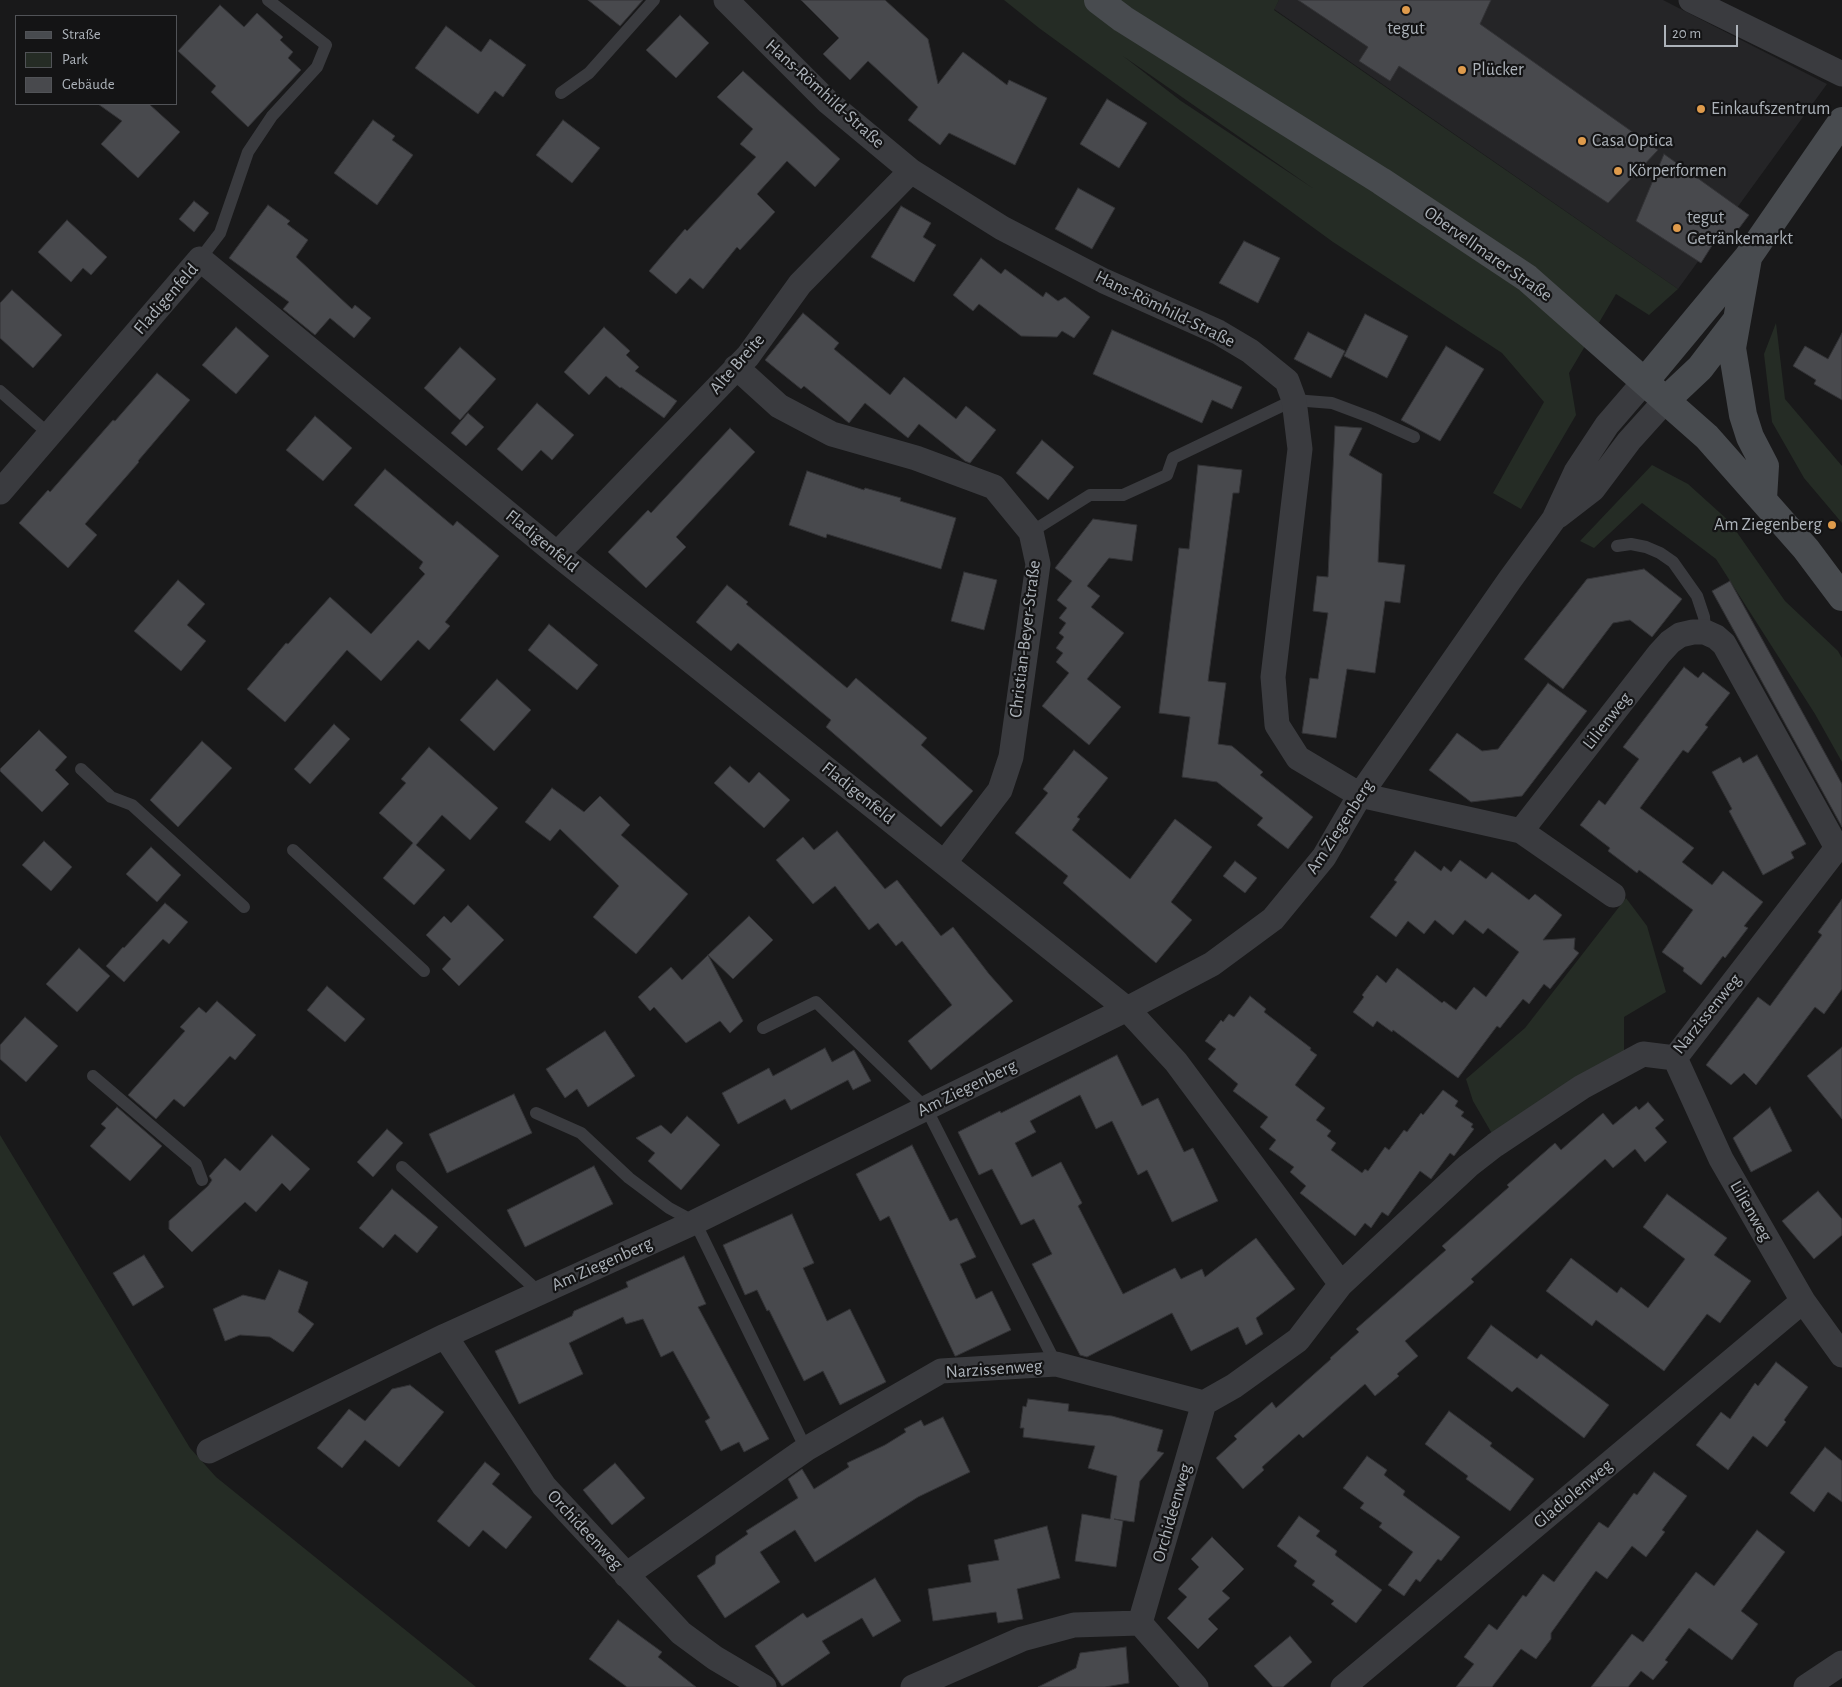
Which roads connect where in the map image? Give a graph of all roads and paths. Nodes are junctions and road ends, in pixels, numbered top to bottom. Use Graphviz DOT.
graph roads {
  1 [pos="268,0"];
  2 [pos="654,0"];
  3 [pos="726,0"];
  4 [pos="1098,0"];
  5 [pos="1692,0"];
  6 [pos="1842,74"];
  7 [pos="561,93"];
  8 [pos="1842,121"];
  9 [pos="911,171"];
  10 [pos="1748,257"];
  11 [pos="200,259"];
  12 [pos="1736,321"];
  13 [pos="736,367"];
  14 [pos="1645,381"];
  15 [pos="0,391"];
  16 [pos="1294,400"];
  17 [pos="1666,400"];
  18 [pos="49,434"];
  19 [pos="1414,437"];
  20 [pos="0,492"];
  21 [pos="1763,499"];
  22 [pos="1554,519"];
  23 [pos="1032,532"];
  24 [pos="1617,546"];
  25 [pos="557,554"];
  26 [pos="1842,597"];
  27 [pos="1705,632"];
  28 [pos="81,769"];
  29 [pos="1360,794"];
  30 [pos="1521,831"];
  31 [pos="293,850"];
  32 [pos="945,862"];
  33 [pos="1612,895"];
  34 [pos="244,907"];
  35 [pos="424,971"];
  36 [pos="1127,1009"];
  37 [pos="763,1028"];
  38 [pos="1675,1058"];
  39 [pos="93,1076"];
  40 [pos="926,1108"];
  41 [pos="536,1113"];
  42 [pos="402,1167"];
  43 [pos="202,1180"];
  44 [pos="695,1222"];
  45 [pos="1341,1284"];
  46 [pos="540,1293"];
  47 [pos="1802,1301"];
  48 [pos="445,1336"];
  49 [pos="1842,1356"];
  50 [pos="1056,1364"];
  51 [pos="1204,1403"];
  52 [pos="806,1449"];
  53 [pos="209,1451"];
  54 [pos="626,1576"];
  55 [pos="1140,1623"];
  56 [pos="1842,1663"];
  57 [pos="764,1687"];
  58 [pos="913,1687"];
  59 [pos="1196,1687"];
  60 [pos="1343,1687"];
  61 [pos="1806,1687"];
  1 -- 11 [label="lane"];
  2 -- 7 [label="lane"];
  3 -- 9 [label="street, Hans-Römhild-Straße"];
  4 -- 14 [label="main road, Obervellmarer Straße"];
  5 -- 6 [label="street"];
  8 -- 10 [label="main road"];
  9 -- 13 [label="street, Alte Breite"];
  9 -- 16 [label="street, Hans-Römhild-Straße"];
  10 -- 12 [label="main road"];
  10 -- 14 [label="main road"];
  11 -- 18 [label="street, Fladigenfeld"];
  11 -- 25 [label="street, Fladigenfeld"];
  12 -- 17 [label="main road"];
  12 -- 21 [label="main road"];
  13 -- 23 [label="street, Christian-Beyer-Straße"];
  13 -- 25 [label="street, Alte Breite"];
  14 -- 17 [label="main road, Obervellmarer Straße"];
  14 -- 22 [label="street, Am Ziegenberg"];
  15 -- 18 [label="lane"];
  16 -- 19 [label="lane"];
  16 -- 23 [label="lane"];
  16 -- 29 [label="street, Hans-Römhild-Straße"];
  17 -- 21 [label="main road, Obervellmarer Straße"];
  17 -- 22 [label="street, Am Ziegenberg"];
  18 -- 20 [label="street, Fladigenfeld"];
  21 -- 26 [label="main road, Obervellmarer Straße"];
  22 -- 29 [label="street, Am Ziegenberg"];
  23 -- 32 [label="street, Christian-Beyer-Straße"];
  24 -- 27 [label="lane"];
  25 -- 32 [label="street, Fladigenfeld"];
  27 -- 30 [label="street, Lilienweg"];
  27 -- 38 [label="street, Narzissenweg"];
  28 -- 34 [label="lane"];
  29 -- 30 [label="street"];
  29 -- 36 [label="street, Am Ziegenberg"];
  30 -- 33 [label="street"];
  31 -- 35 [label="lane"];
  32 -- 36 [label="street, Fladigenfeld"];
  36 -- 40 [label="street, Am Ziegenberg"];
  36 -- 45 [label="street"];
  37 -- 40 [label="lane"];
  38 -- 45 [label="street, Narzissenweg"];
  38 -- 47 [label="street, Lilienweg"];
  39 -- 43 [label="lane"];
  40 -- 44 [label="street, Am Ziegenberg"];
  40 -- 50 [label="lane"];
  41 -- 44 [label="lane"];
  42 -- 46 [label="lane"];
  44 -- 46 [label="street, Am Ziegenberg"];
  44 -- 52 [label="lane"];
  45 -- 51 [label="street, Narzissenweg"];
  46 -- 48 [label="street, Am Ziegenberg"];
  47 -- 49 [label="street, Lilienweg"];
  47 -- 60 [label="street, Gladiolenweg"];
  48 -- 53 [label="street, Am Ziegenberg"];
  48 -- 54 [label="street, Orchideenweg"];
  50 -- 51 [label="street, Narzissenweg"];
  50 -- 52 [label="street, Narzissenweg"];
  51 -- 55 [label="street, Orchideenweg"];
  52 -- 54 [label="street, Narzissenweg"];
  54 -- 57 [label="street, Orchideenweg"];
  55 -- 58 [label="street"];
  55 -- 59 [label="street"];
  56 -- 61 [label="street"];
}
